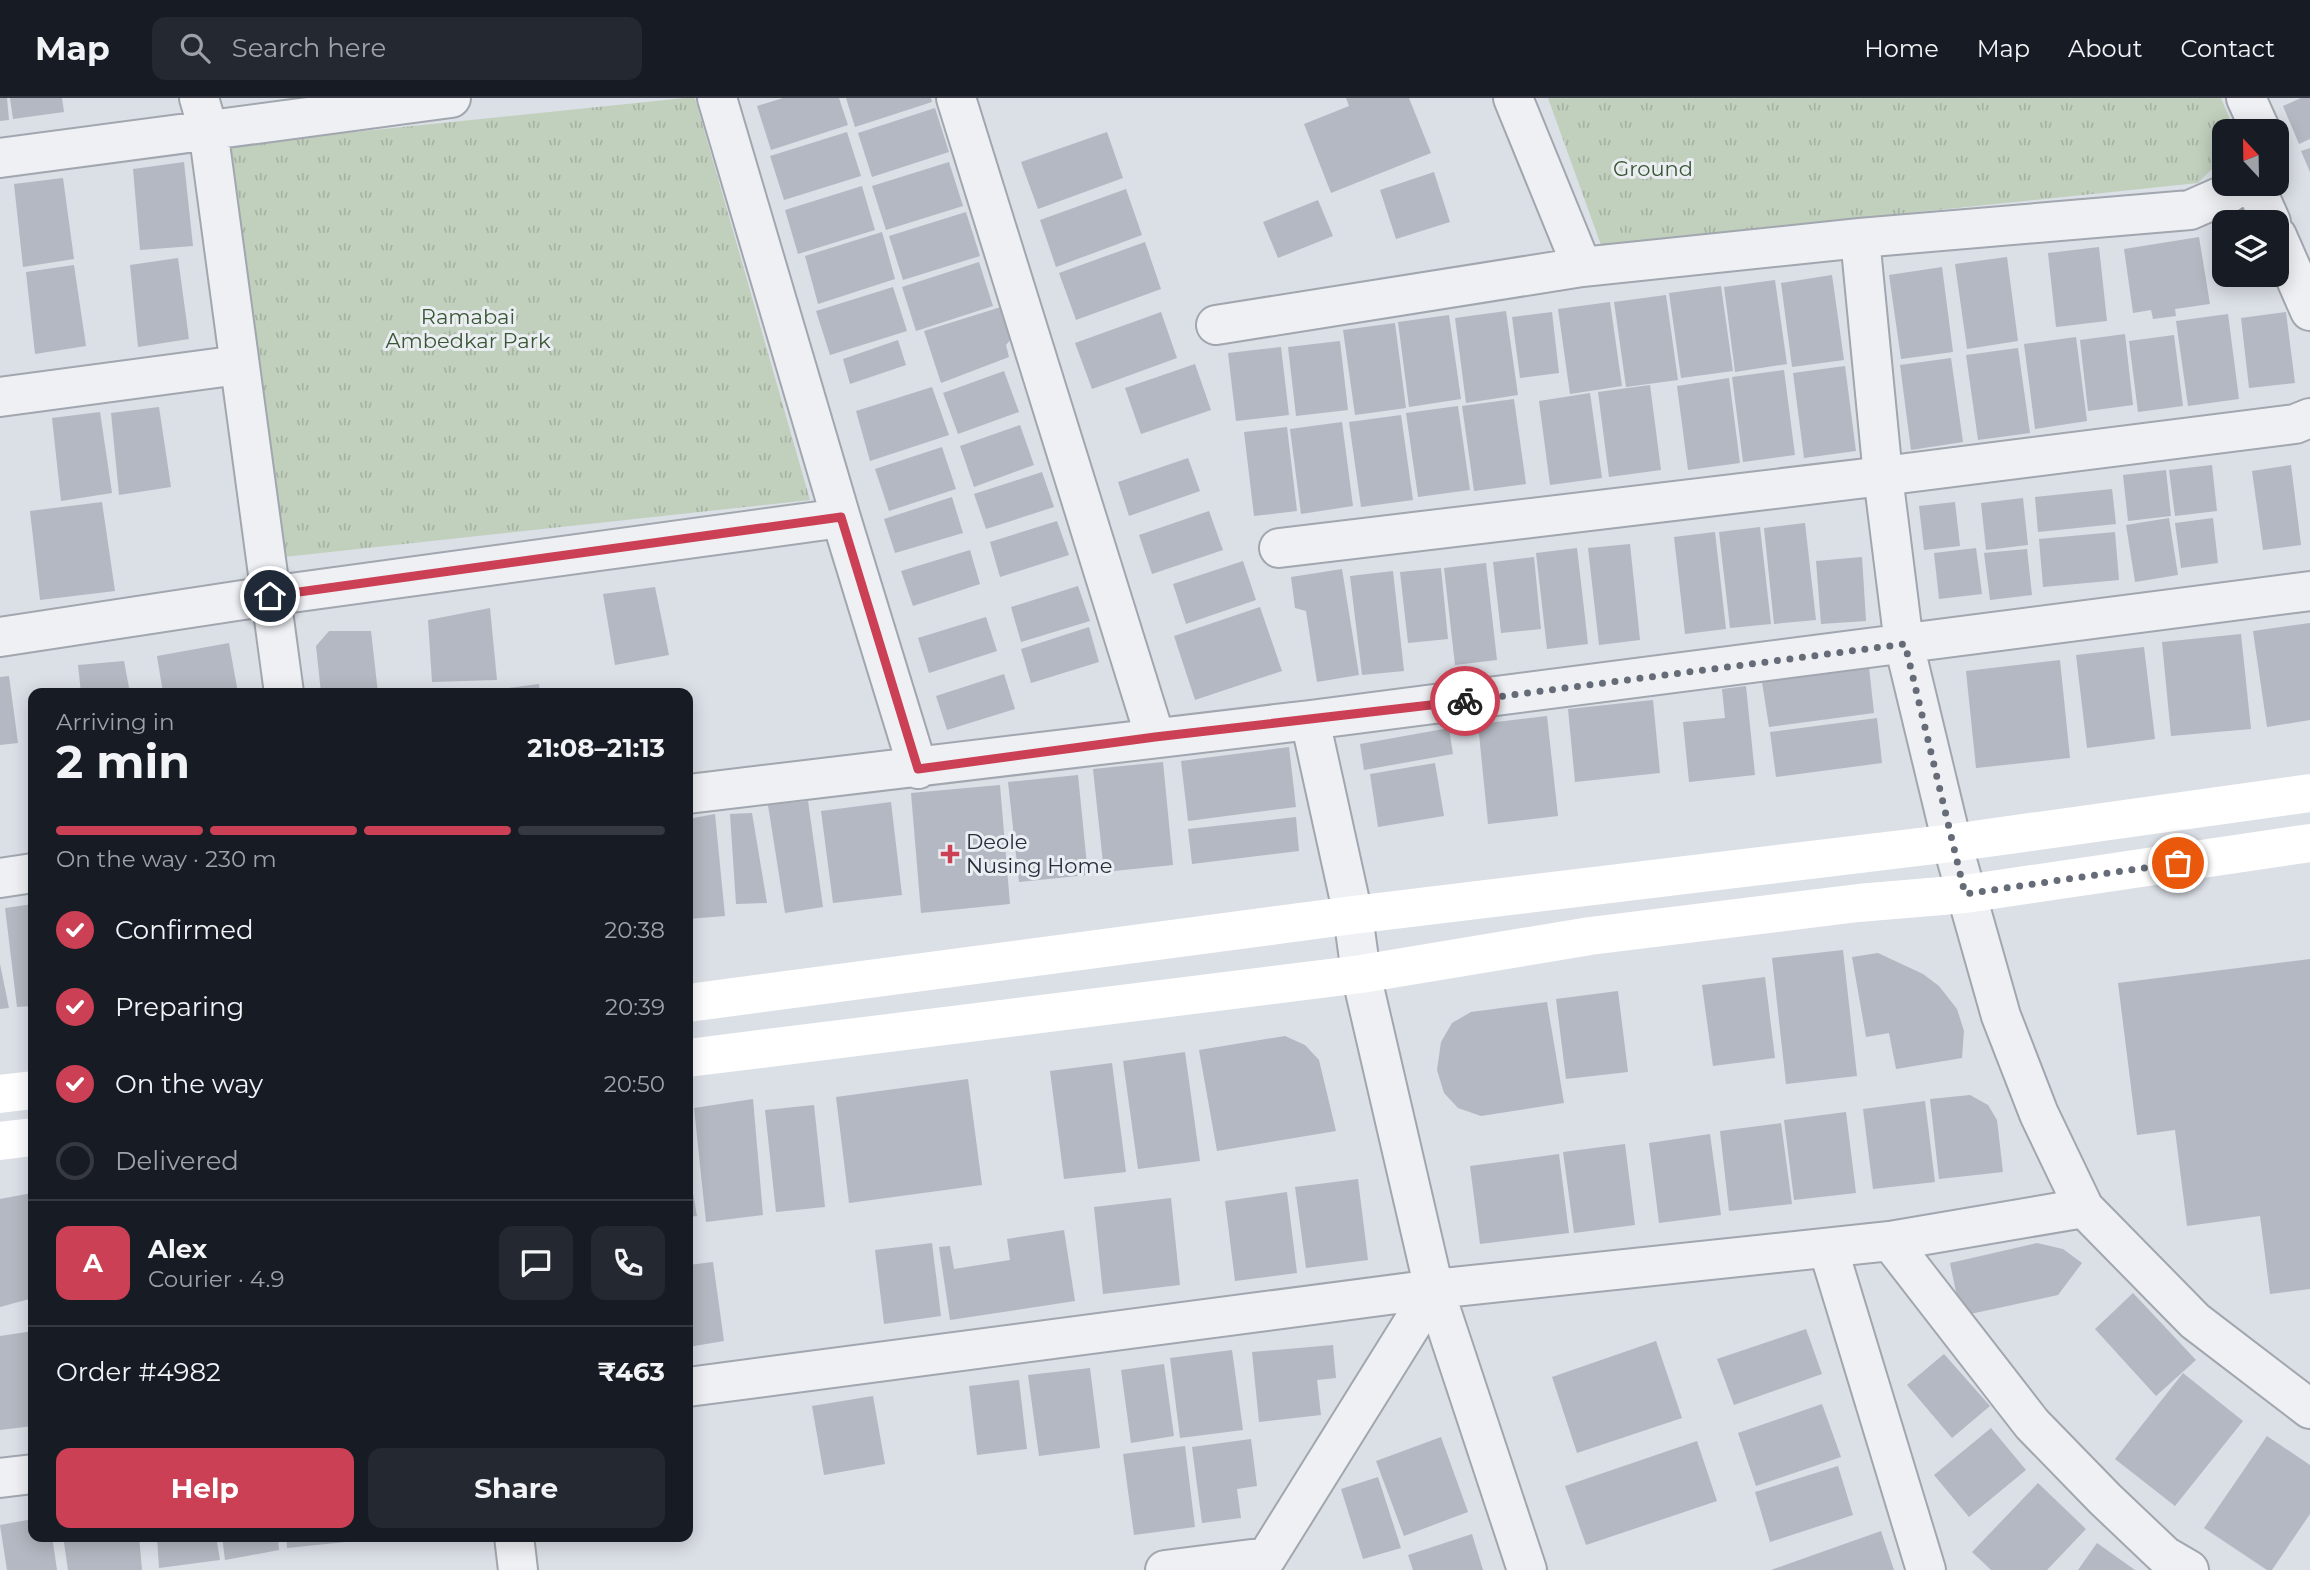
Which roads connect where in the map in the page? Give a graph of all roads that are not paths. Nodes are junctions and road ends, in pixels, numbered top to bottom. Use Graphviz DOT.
graph roads {
  1 [pos="451,98"];
  2 [pos="717,98"];
  3 [pos="956,98"];
  4 [pos="1513,98"];
  5 [pos="2246,98"];
  6 [pos="203,113"];
  7 [pos="2256,119"];
  8 [pos="0,158"];
  9 [pos="2222,196"];
  10 [pos="1860,237"];
  11 [pos="2289,264"];
  12 [pos="1582,267"];
  13 [pos="2310,312"];
  14 [pos="1216,325"];
  15 [pos="239,365"];
  16 [pos="0,397"];
  17 [pos="2310,418"];
  18 [pos="1883,476"];
  19 [pos="841,517"];
  20 [pos="1279,548"];
  21 [pos="2310,591"];
  22 [pos="270,596"];
  23 [pos="0,638"];
  24 [pos="1905,644"];
  25 [pos="283,688"];
  26 [pos="1310,720"];
  27 [pos="1155,737"];
  28 [pos="918,769"];
  29 [pos="693,793"];
  30 [pos="2310,793"];
  31 [pos="1952,843"];
  32 [pos="2310,843"];
  33 [pos="28,874"];
  34 [pos="0,878"];
  35 [pos="1965,894"];
  36 [pos="1353,915"];
  37 [pos="1361,974"];
  38 [pos="693,1002"];
  39 [pos="693,1057"];
  40 [pos="28,1091"];
  41 [pos="0,1094"];
  42 [pos="28,1139"];
  43 [pos="0,1142"];
  44 [pos="2084,1208"];
  45 [pos="1890,1241"];
  46 [pos="1828,1248"];
  47 [pos="1434,1289"];
  48 [pos="693,1386"];
  49 [pos="2310,1409"];
  50 [pos="28,1475"];
  51 [pos="0,1478"];
  52 [pos="515,1542"];
  53 [pos="1269,1563"];
  54 [pos="518,1570"];
  55 [pos="1165,1570"];
  56 [pos="1527,1570"];
  57 [pos="1926,1570"];
  58 [pos="2189,1570"];
  1 -- 6 [label="street"];
  2 -- 19 [label="street"];
  3 -- 27 [label="street"];
  4 -- 12 [label="street"];
  5 -- 7 [label="street"];
  6 -- 8 [label="street"];
  6 -- 15 [label="street"];
  9 -- 10 [label="street"];
  10 -- 12 [label="street"];
  10 -- 18 [label="street"];
  11 -- 13 [label="street"];
  12 -- 14 [label="street"];
  15 -- 16 [label="street"];
  15 -- 22 [label="street"];
  17 -- 18 [label="street"];
  18 -- 20 [label="street"];
  18 -- 24 [label="street"];
  19 -- 22 [label="street"];
  19 -- 28 [label="street"];
  21 -- 24 [label="street"];
  22 -- 23 [label="street"];
  22 -- 25 [label="street"];
  24 -- 26 [label="street"];
  24 -- 31 [label="street"];
  26 -- 27 [label="street"];
  26 -- 36 [label="street"];
  27 -- 28 [label="street"];
  28 -- 29 [label="street"];
  30 -- 31 [label="main road"];
  31 -- 35 [label="street"];
  31 -- 36 [label="main road"];
  32 -- 35 [label="main road"];
  33 -- 34 [label="street"];
  35 -- 37 [label="main road"];
  35 -- 44 [label="street"];
  36 -- 37 [label="street"];
  36 -- 38 [label="main road"];
  37 -- 39 [label="main road"];
  37 -- 47 [label="street"];
  40 -- 41 [label="main road"];
  42 -- 43 [label="main road"];
  44 -- 45 [label="street"];
  44 -- 49 [label="street"];
  45 -- 46 [label="street"];
  45 -- 58 [label="street"];
  46 -- 47 [label="street"];
  46 -- 57 [label="street"];
  47 -- 48 [label="street"];
  47 -- 53 [label="street"];
  47 -- 56 [label="street"];
  50 -- 51 [label="street"];
  52 -- 54 [label="street"];
  53 -- 55 [label="street"];
}
